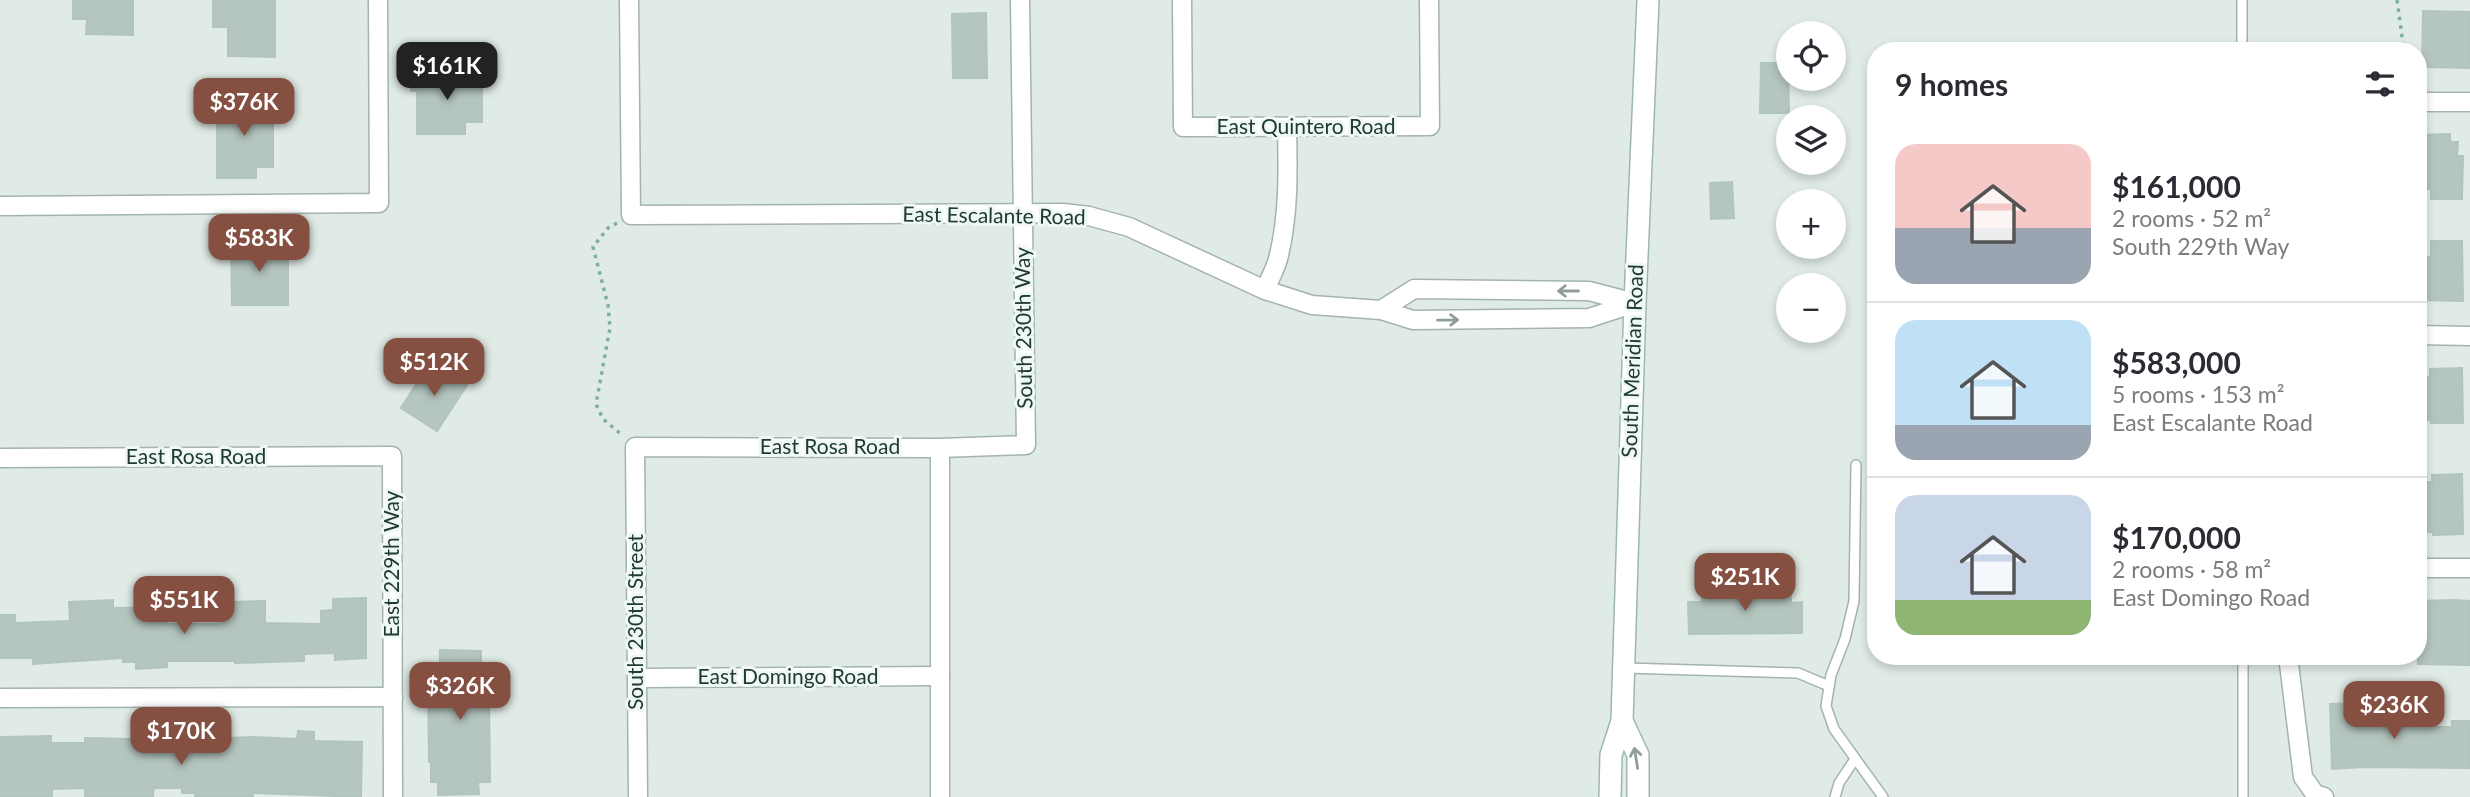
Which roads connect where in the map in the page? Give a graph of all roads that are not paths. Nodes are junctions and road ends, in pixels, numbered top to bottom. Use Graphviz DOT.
graph roads {
  1 [pos="378,0"];
  2 [pos="629,0"];
  3 [pos="1020,0"];
  4 [pos="1182,0"];
  5 [pos="1429,0"];
  6 [pos="1648,0"];
  7 [pos="2242,0"];
  8 [pos="2242,42"];
  9 [pos="2427,102"];
  10 [pos="2470,102"];
  11 [pos="1287,127"];
  12 [pos="0,206"];
  13 [pos="1021,213"];
  14 [pos="1265,290"];
  15 [pos="1634,303"];
  16 [pos="1381,310"];
  17 [pos="2427,335"];
  18 [pos="2470,335"];
  19 [pos="1026,445"];
  20 [pos="635,447"];
  21 [pos="940,448"];
  22 [pos="392,456"];
  23 [pos="0,458"];
  24 [pos="1857,465"];
  25 [pos="2427,568"];
  26 [pos="2470,568"];
  27 [pos="2243,665"];
  28 [pos="2289,665"];
  29 [pos="1623,668"];
  30 [pos="940,676"];
  31 [pos="637,678"];
  32 [pos="1829,686"];
  33 [pos="393,697"];
  34 [pos="0,698"];
  35 [pos="1622,721"];
  36 [pos="1856,759"];
  37 [pos="2320,796"];
  38 [pos="393,797"];
  39 [pos="638,797"];
  40 [pos="940,797"];
  41 [pos="1610,797"];
  42 [pos="1638,797"];
  43 [pos="1835,797"];
  44 [pos="1883,797"];
  45 [pos="2243,797"];
  1 -- 12 [label="street"];
  2 -- 13 [label="street, East Escalante Road"];
  3 -- 13 [label="street, South 230th Way"];
  4 -- 11 [label="street, East Quintero Road"];
  5 -- 11 [label="street, East Quintero Road"];
  6 -- 15 [label="street, South Meridian Road"];
  7 -- 8 [label="lane"];
  9 -- 10 [label="street"];
  11 -- 14 [label="street"];
  13 -- 14 [label="street, East Escalante Road"];
  13 -- 19 [label="street, South 230th Way"];
  14 -- 16 [label="street, East Escalante Road"];
  16 -- 15 [label="street, East Escalante Road, one-way"];
  15 -- 16 [label="street, one-way"];
  15 -- 29 [label="street, South Meridian Road"];
  17 -- 18 [label="street"];
  19 -- 21 [label="street, East Rosa Road"];
  20 -- 21 [label="street, East Rosa Road"];
  20 -- 31 [label="street, South 230th Street"];
  21 -- 30 [label="street"];
  22 -- 23 [label="street, East Rosa Road"];
  22 -- 33 [label="street, East 229th Way"];
  24 -- 32 [label="lane"];
  25 -- 26 [label="street"];
  27 -- 45 [label="lane"];
  28 -- 37 [label="street"];
  29 -- 32 [label="lane"];
  29 -- 35 [label="street, South Meridian Road"];
  30 -- 31 [label="street, East Domingo Road"];
  30 -- 40 [label="street"];
  31 -- 39 [label="street, South 230th Street"];
  32 -- 36 [label="lane"];
  33 -- 34 [label="street"];
  33 -- 38 [label="street, East 229th Way"];
  35 -- 41 [label="street, South Meridian Road"];
  42 -- 35 [label="street, South Meridian Road, one-way"];
  36 -- 43 [label="lane"];
  36 -- 44 [label="lane"];
}
